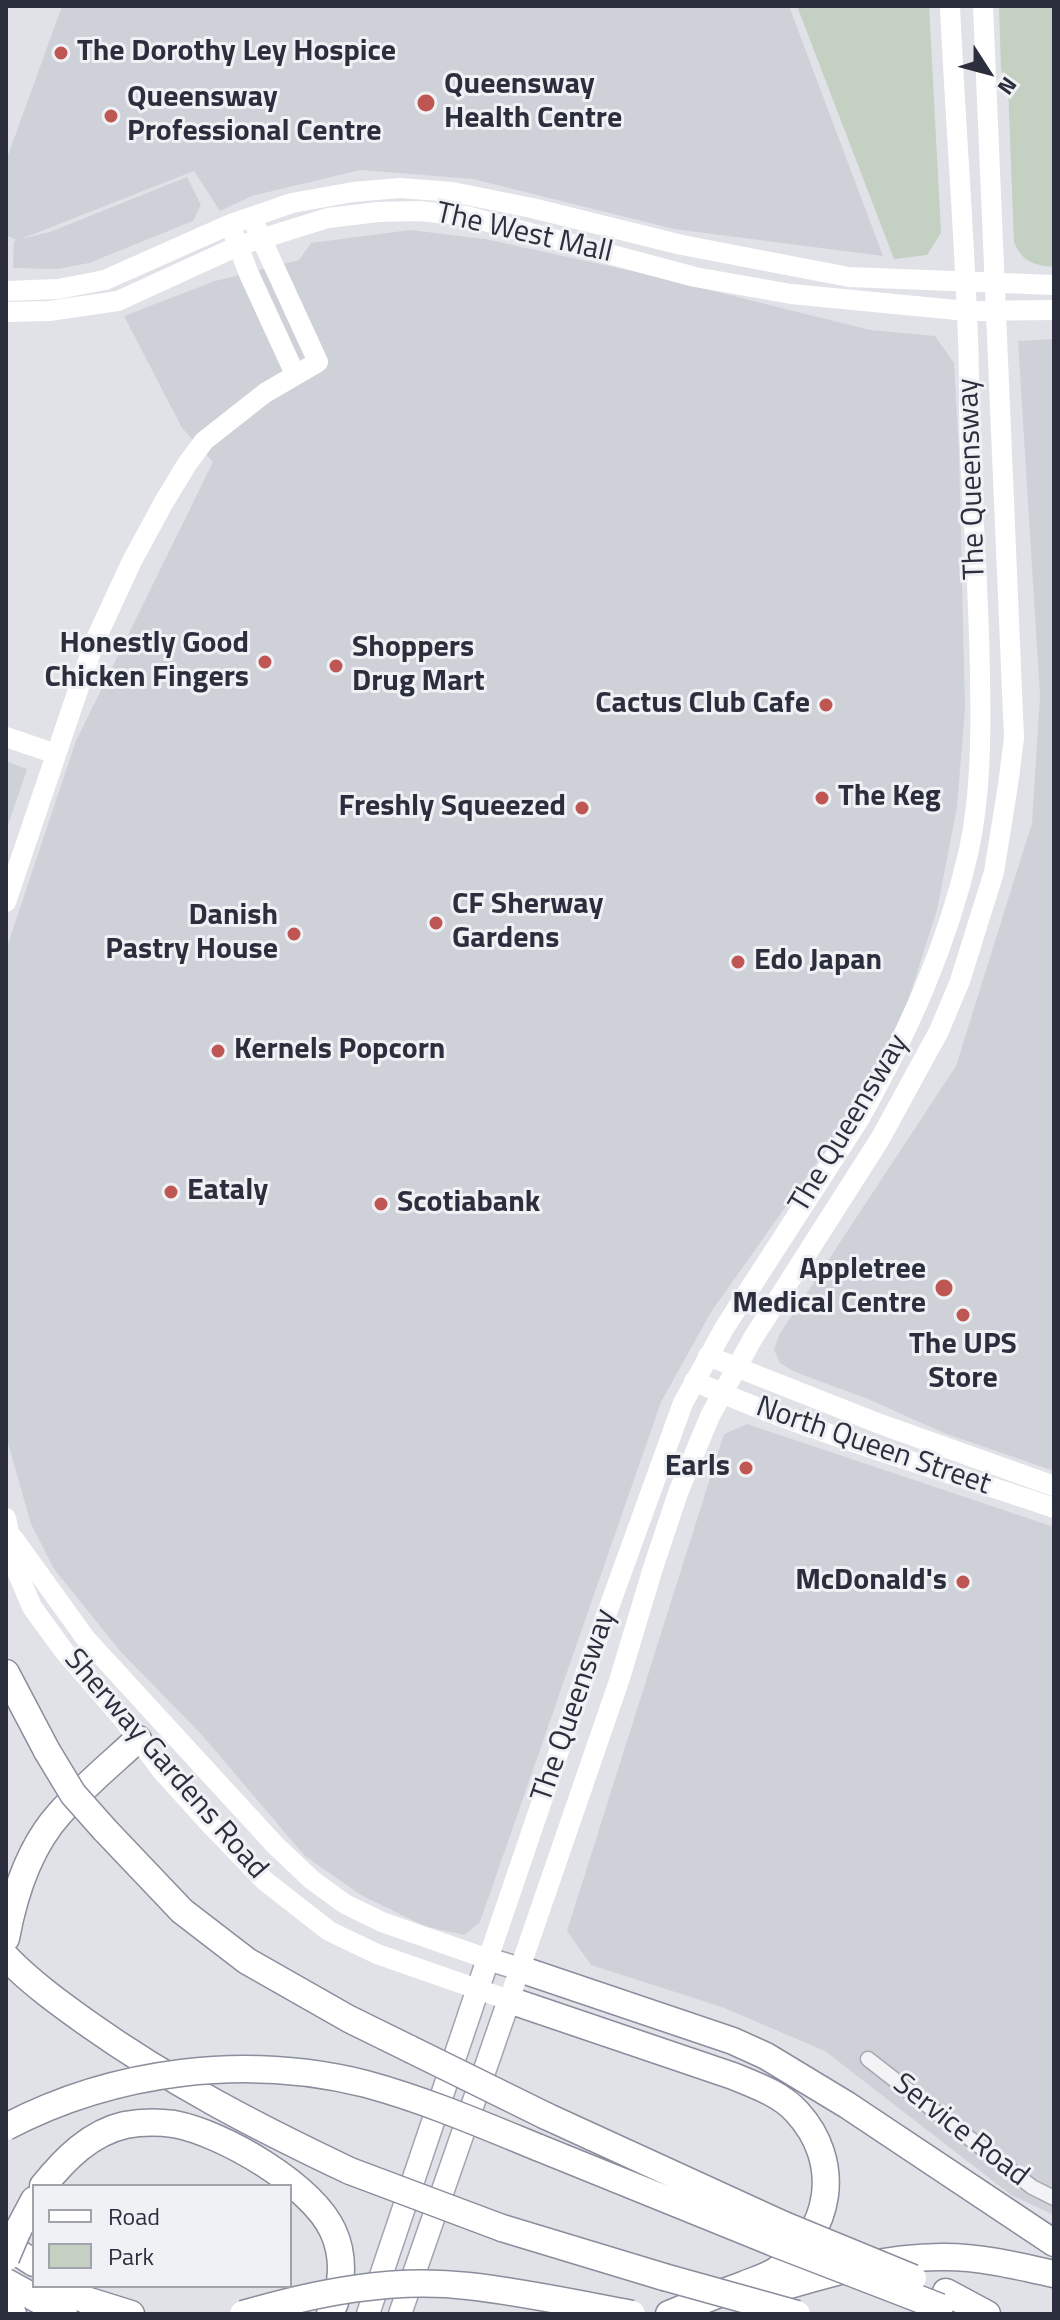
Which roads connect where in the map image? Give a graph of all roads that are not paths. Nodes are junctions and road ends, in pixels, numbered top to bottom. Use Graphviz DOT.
graph roads {
  1 [pos="950,6"];
  2 [pos="983,6"];
  3 [pos="252,216"];
  4 [pos="231,224"];
  5 [pos="261,239"];
  6 [pos="238,246"];
  7 [pos="965,282"];
  8 [pos="996,284"];
  9 [pos="1054,285"];
  10 [pos="6,291"];
  11 [pos="1054,310"];
  12 [pos="967,311"];
  13 [pos="6,312"];
  14 [pos="997,312"];
  15 [pos="295,374"];
  16 [pos="6,737"];
  17 [pos="56,754"];
  18 [pos="6,902"];
  19 [pos="860,1118"];
  20 [pos="863,1165"];
  21 [pos="708,1356"];
  22 [pos="737,1366"];
  23 [pos="694,1381"];
  24 [pos="723,1394"];
  25 [pos="1054,1486"];
  26 [pos="1054,1508"];
  27 [pos="8,1527"];
  28 [pos="6,1673"];
  29 [pos="144,1701"];
  30 [pos="160,1718"];
  31 [pos="131,1729"];
  32 [pos="6,1938"];
  33 [pos="6,1957"];
  34 [pos="488,1959"];
  35 [pos="520,1969"];
  36 [pos="479,1989"];
  37 [pos="509,2000"];
  38 [pos="868,2059"];
  39 [pos="6,2127"];
  40 [pos="45,2184"];
  41 [pos="291,2184"];
  42 [pos="292,2185"];
  43 [pos="1054,2198"];
  44 [pos="32,2203"];
  45 [pos="779,2234"];
  46 [pos="11,2239"];
  47 [pos="1054,2243"];
  48 [pos="6,2259"];
  49 [pos="32,2261"];
  50 [pos="1054,2274"];
  51 [pos="32,2276"];
  52 [pos="6,2282"];
  53 [pos="59,2288"];
  54 [pos="79,2288"];
  55 [pos="943,2299"];
  56 [pos="6,2310"];
  57 [pos="123,2311"];
  58 [pos="13,2314"];
  59 [pos="64,2314"];
  60 [pos="243,2314"];
  61 [pos="330,2314"];
  62 [pos="368,2314"];
  63 [pos="400,2314"];
  64 [pos="632,2314"];
  65 [pos="669,2314"];
  66 [pos="690,2314"];
  67 [pos="797,2314"];
  68 [pos="971,2314"];
  69 [pos="987,2314"];
  1 -- 7 [label="main road, The Queensway"];
  2 -- 8 [label="main road, The Queensway"];
  3 -- 4 [label="main road, The West Mall"];
  3 -- 5 [label="main road"];
  3 -- 7 [label="main road, The West Mall"];
  4 -- 6 [label="main road"];
  4 -- 10 [label="main road, The West Mall"];
  5 -- 6 [label="main road, The West Mall"];
  5 -- 12 [label="main road, The West Mall"];
  5 -- 15 [label="main road"];
  6 -- 13 [label="main road, The West Mall"];
  6 -- 15 [label="main road"];
  7 -- 8 [label="main road, The West Mall"];
  7 -- 12 [label="main road, The Queensway"];
  8 -- 9 [label="main road, The West Mall"];
  8 -- 14 [label="main road, The Queensway"];
  11 -- 14 [label="main road, The West Mall"];
  12 -- 14 [label="main road, The West Mall"];
  12 -- 19 [label="main road, The Queensway"];
  14 -- 20 [label="main road, The Queensway"];
  15 -- 17 [label="main road"];
  16 -- 17 [label="main road"];
  17 -- 18 [label="main road"];
  19 -- 20 [label="main road"];
  19 -- 21 [label="main road, The Queensway"];
  20 -- 22 [label="main road, The Queensway"];
  21 -- 22 [label="main road, North Queen Street"];
  21 -- 23 [label="main road, The Queensway"];
  22 -- 24 [label="main road, The Queensway"];
  22 -- 25 [label="main road, North Queen Street"];
  23 -- 24 [label="main road, North Queen Street"];
  23 -- 34 [label="main road, The Queensway"];
  24 -- 26 [label="main road, North Queen Street"];
  24 -- 35 [label="main road, The Queensway"];
  27 -- 29 [label="main road, Sherway Gardens Road"];
  27 -- 31 [label="main road, Sherway Gardens Road"];
  28 -- 45 [label="highway, bridge"];
  29 -- 30 [label="main road, Sherway Gardens Road"];
  29 -- 31 [label="main road"];
  30 -- 31 [label="main road"];
  30 -- 34 [label="main road, Sherway Gardens Road"];
  31 -- 32 [label="highway"];
  31 -- 36 [label="main road, Sherway Gardens Road"];
  33 -- 67 [label="highway, bridge"];
  34 -- 35 [label="main road, Sherway Gardens Road"];
  34 -- 36 [label="main road, The Queensway"];
  35 -- 37 [label="main road, The Queensway"];
  35 -- 47 [label="highway"];
  36 -- 37 [label="main road, Sherway Gardens Road"];
  36 -- 62 [label="main road, The Queensway"];
  37 -- 63 [label="main road, The Queensway"];
  37 -- 65 [label="highway"];
  38 -- 43 [label="street, Service Road"];
  39 -- 45 [label="highway, bridge"];
  40 -- 41 [label="highway"];
  42 -- 61 [label="highway"];
  44 -- 46 [label="highway"];
  45 -- 55 [label="highway, bridge"];
  46 -- 48 [label="highway, bridge"];
  46 -- 49 [label="highway"];
  48 -- 51 [label="highway"];
  50 -- 66 [label="highway"];
  52 -- 59 [label="highway"];
  53 -- 57 [label="highway"];
  54 -- 57 [label="highway"];
  55 -- 68 [label="highway"];
  55 -- 69 [label="highway"];
  56 -- 58 [label="highway"];
  60 -- 64 [label="highway, bridge"];
}
